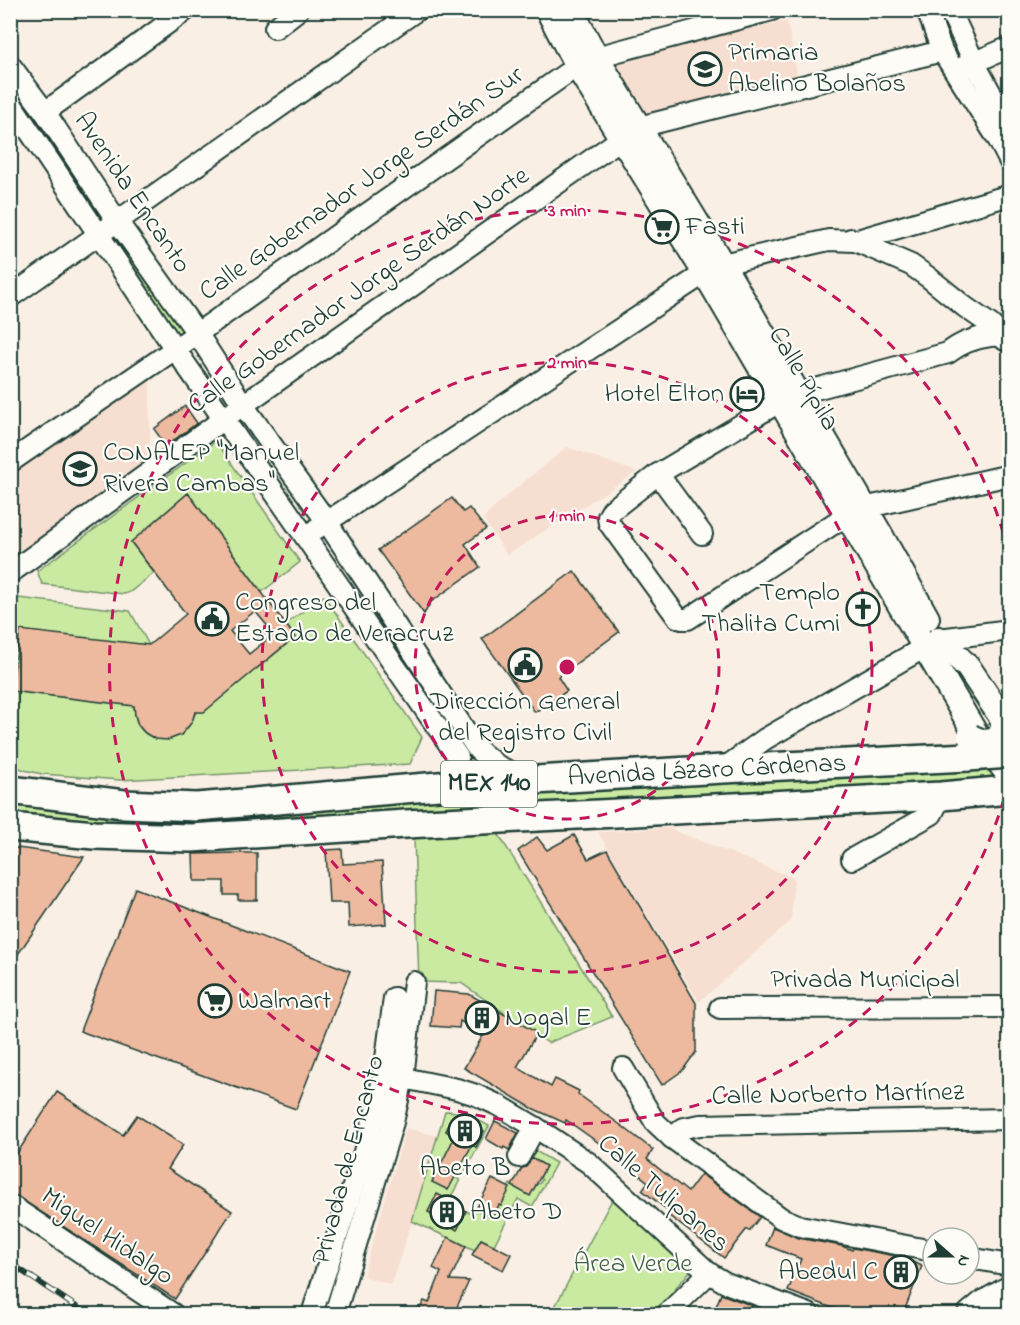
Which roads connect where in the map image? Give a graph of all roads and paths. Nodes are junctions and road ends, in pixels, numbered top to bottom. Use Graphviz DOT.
graph roads {
  1 [pos="186,10"];
  2 [pos="298,10"];
  3 [pos="417,10"];
  4 [pos="548,10"];
  5 [pos="571,10"];
  6 [pos="772,10"];
  7 [pos="927,10"];
  8 [pos="950,10"];
  9 [pos="274,28"];
  10 [pos="1010,47"];
  11 [pos="942,51"];
  12 [pos="586,61"];
  13 [pos="974,63"];
  14 [pos="10,65"];
  15 [pos="955,70"];
  16 [pos="10,102"];
  17 [pos="45,112"];
  18 [pos="1009,127"];
  19 [pos="18,128"];
  20 [pos="630,132"];
  21 [pos="1010,162"];
  22 [pos="1010,186"];
  23 [pos="1010,195"];
  24 [pos="117,221"];
  25 [pos="99,235"];
  26 [pos="841,238"];
  27 [pos="714,268"];
  28 [pos="10,297"];
  29 [pos="196,333"];
  30 [pos="1007,339"];
  31 [pos="175,349"];
  32 [pos="789,398"];
  33 [pos="243,405"];
  34 [pos="224,420"];
  35 [pos="10,462"];
  36 [pos="658,474"];
  37 [pos="1010,475"];
  38 [pos="856,511"];
  39 [pos="327,522"];
  40 [pos="702,534"];
  41 [pos="306,536"];
  42 [pos="10,573"];
  43 [pos="1010,630"];
  44 [pos="932,643"];
  45 [pos="765,739"];
  46 [pos="969,747"];
  47 [pos="1010,752"];
  48 [pos="768,767"];
  49 [pos="723,769"];
  50 [pos="1010,776"];
  51 [pos="529,782"];
  52 [pos="450,786"];
  53 [pos="16,789"];
  54 [pos="997,792"];
  55 [pos="941,796"];
  56 [pos="10,827"];
  57 [pos="852,859"];
  58 [pos="414,982"];
  59 [pos="394,998"];
  60 [pos="1010,1007"];
  61 [pos="720,1008"];
  62 [pos="623,1068"];
  63 [pos="393,1076"];
  64 [pos="1010,1119"];
  65 [pos="535,1127"];
  66 [pos="672,1138"];
  67 [pos="519,1157"];
  68 [pos="10,1205"];
  69 [pos="921,1249"];
  70 [pos="981,1260"];
  71 [pos="1010,1265"];
  72 [pos="709,1273"];
  73 [pos="1010,1288"];
  74 [pos="1010,1307"];
  75 [pos="173,1314"];
  76 [pos="312,1314"];
  77 [pos="335,1314"];
  78 [pos="667,1314"];
  79 [pos="808,1314"];
  80 [pos="970,1314"];
  81 [pos="997,1314"];
  1 -- 17 [label="street"];
  2 -- 9 [label="street"];
  3 -- 24 [label="street"];
  4 -- 12 [label="main road, Calle Pípila"];
  5 -- 12 [label="main road, Calle Pípila"];
  6 -- 12 [label="street, Calle Gobernador Jorge Serdán Sur"];
  7 -- 11 [label="street"];
  8 -- 13 [label="street"];
  10 -- 13 [label="street"];
  11 -- 15 [label="street"];
  11 -- 20 [label="street, Calle Gobernador Jorge Serdán Norte"];
  12 -- 20 [label="main road, Calle Pípila"];
  12 -- 29 [label="street, Calle Gobernador Jorge Serdán Sur"];
  13 -- 15 [label="street"];
  13 -- 18 [label="street"];
  14 -- 17 [label="street, Avenida Encanto"];
  15 -- 21 [label="street"];
  16 -- 19 [label="street, Avenida Encanto"];
  17 -- 24 [label="street, Avenida Encanto"];
  19 -- 25 [label="street, Avenida Encanto"];
  20 -- 27 [label="main road, Calle Pípila"];
  20 -- 33 [label="street, Calle Gobernador Jorge Serdán Norte"];
  22 -- 26 [label="street"];
  23 -- 26 [label="street"];
  24 -- 25 [label="street"];
  24 -- 29 [label="street, Avenida Encanto"];
  25 -- 28 [label="street"];
  25 -- 31 [label="street, Avenida Encanto"];
  26 -- 27 [label="street"];
  26 -- 30 [label="street"];
  27 -- 32 [label="main road, Calle Pípila"];
  27 -- 39 [label="street"];
  29 -- 31 [label="street, Calle Gobernador Jorge Serdán Sur"];
  29 -- 33 [label="street, Avenida Encanto"];
  30 -- 32 [label="street"];
  31 -- 34 [label="street, Avenida Encanto"];
  31 -- 35 [label="street, Calle Gobernador Jorge Serdán Sur"];
  32 -- 36 [label="street"];
  32 -- 38 [label="main road, Calle Pípila"];
  33 -- 34 [label="street, Calle Gobernador Jorge Serdán Norte"];
  33 -- 39 [label="street, Avenida Encanto"];
  34 -- 41 [label="street, Avenida Encanto"];
  34 -- 42 [label="street, Calle Gobernador Jorge Serdán Norte"];
  36 -- 38 [label="street"];
  36 -- 40 [label="street"];
  37 -- 38 [label="street"];
  38 -- 44 [label="main road, Calle Pípila"];
  39 -- 41 [label="street"];
  39 -- 51 [label="street, Avenida Encanto"];
  41 -- 52 [label="street, Avenida Encanto"];
  43 -- 44 [label="street"];
  44 -- 45 [label="street"];
  44 -- 46 [label="main road"];
  44 -- 46 [label="main road, bridge"];
  44 -- 47 [label="main road, Calle Pípila"];
  44 -- 50 [label="main road, Calle Pípila"];
  45 -- 48 [label="street"];
  45 -- 49 [label="street"];
  46 -- 47 [label="highway, Avenida Lázaro Cárdenas / MEX 140, bridge"];
  46 -- 48 [label="highway, Avenida Lázaro Cárdenas / MEX 140"];
  48 -- 49 [label="highway, Avenida Lázaro Cárdenas / MEX 140"];
  49 -- 51 [label="highway, Avenida Lázaro Cárdenas / MEX 140"];
  51 -- 52 [label="highway, Avenida Lázaro Cárdenas / MEX 140"];
  52 -- 53 [label="highway, Avenida Lázaro Cárdenas / MEX 140"];
  54 -- 55 [label="highway, Avenida Lázaro Cárdenas / MEX 140"];
  55 -- 56 [label="highway, Avenida Lázaro Cárdenas / MEX 140"];
  55 -- 57 [label="street"];
  58 -- 63 [label="street, Privada de Encanto"];
  59 -- 63 [label="street, Privada de Encanto"];
  60 -- 61 [label="street, Privada Municipal"];
  62 -- 66 [label="street"];
  63 -- 65 [label="street, Calle Tulipanes"];
  63 -- 76 [label="street, Privada de Encanto"];
  63 -- 77 [label="street, Privada de Encanto"];
  64 -- 66 [label="street, Calle Norberto Martínez"];
  65 -- 67 [label="street"];
  65 -- 72 [label="street, Calle Tulipanes"];
  66 -- 69 [label="street"];
  68 -- 75 [label="street, Miguel Hidalgo"];
  70 -- 71 [label="street"];
  72 -- 78 [label="street"];
  72 -- 79 [label="street, Calle Tulipanes"];
  73 -- 80 [label="main road"];
  74 -- 81 [label="main road"];
}
